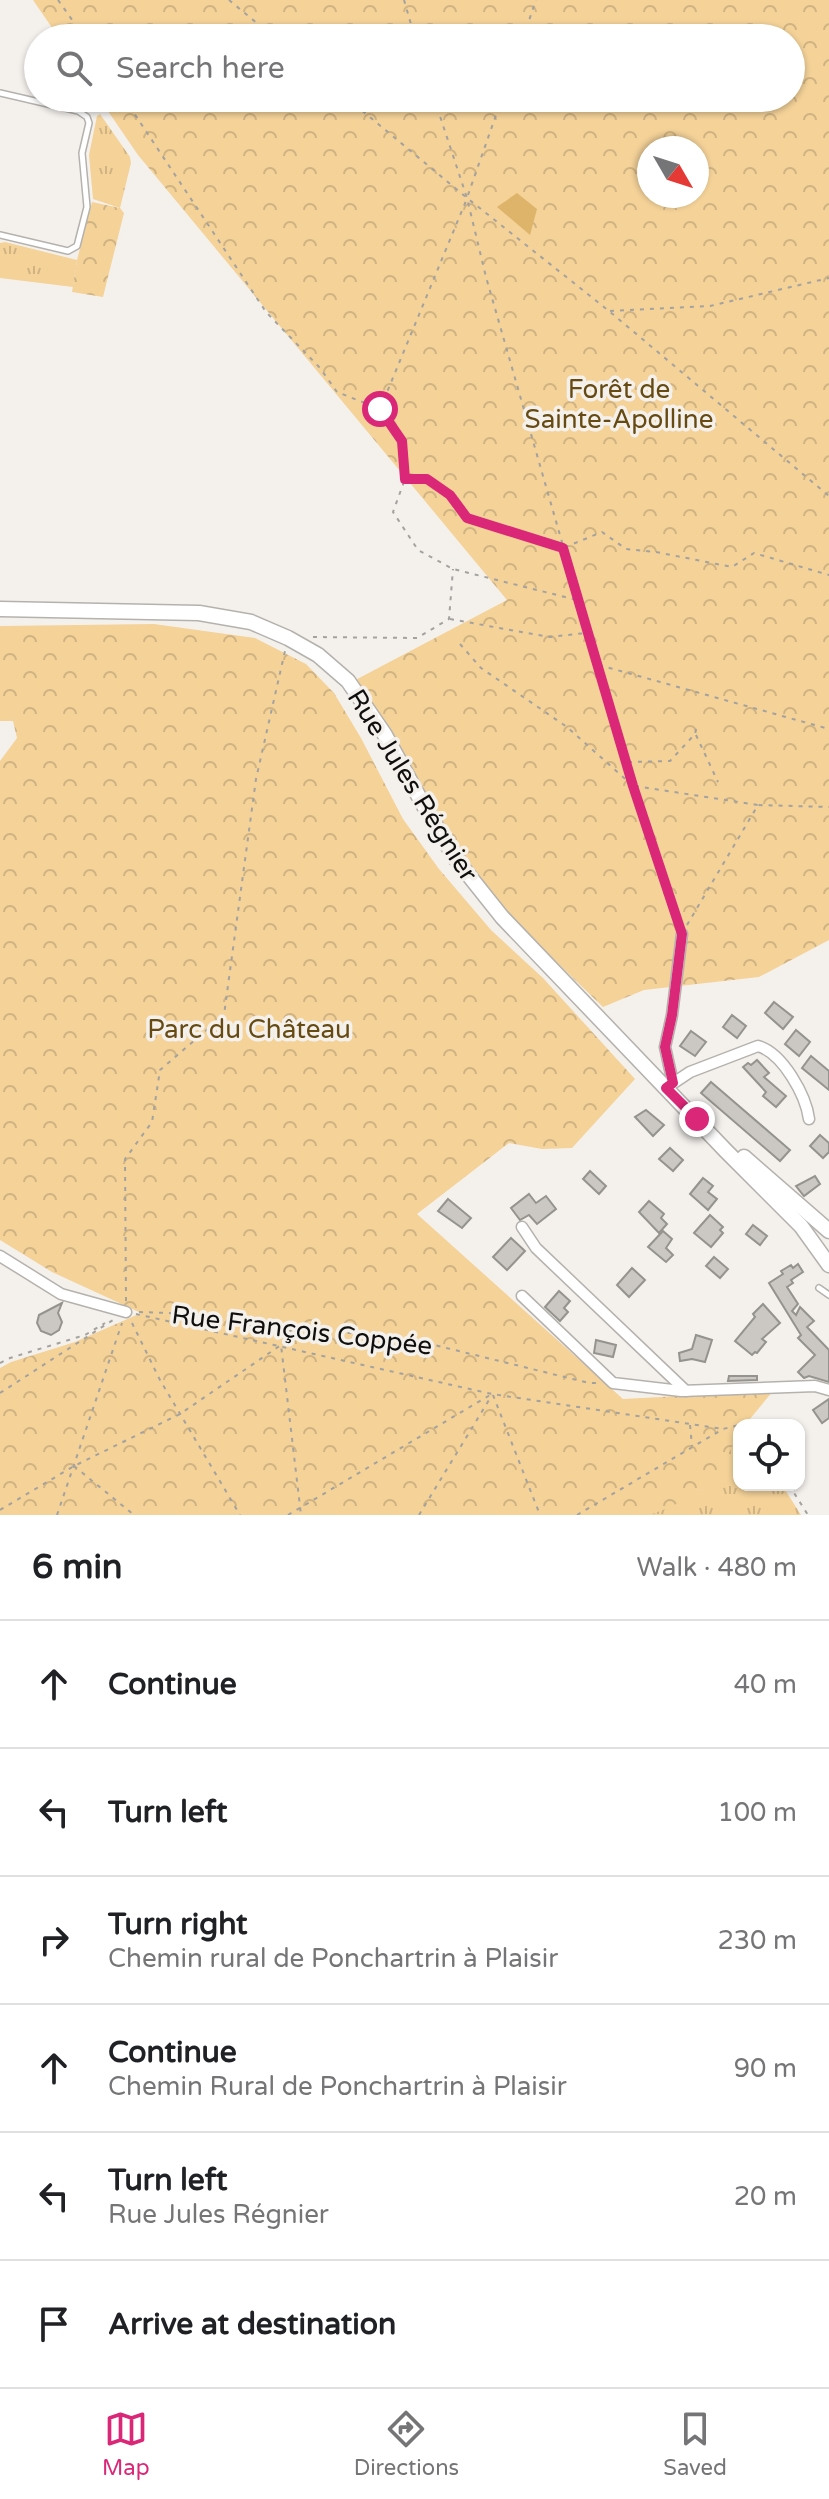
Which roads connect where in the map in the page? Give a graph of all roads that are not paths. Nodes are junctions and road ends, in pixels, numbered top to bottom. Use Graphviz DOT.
graph roads {
  1 [pos="0,93"];
  2 [pos="24,99"];
  3 [pos="80,112"];
  4 [pos="0,235"];
  5 [pos="0,609"];
  6 [pos="682,934"];
  7 [pos="670,1086"];
  8 [pos="697,1119"];
  9 [pos="809,1119"];
  10 [pos="522,1227"];
  11 [pos="829,1231"];
  12 [pos="0,1256"];
  13 [pos="829,1265"];
  14 [pos="819,1288"];
  15 [pos="829,1295"];
  16 [pos="522,1296"];
  17 [pos="126,1312"];
  18 [pos="829,1390"];
  19 [pos="686,1391"];
  1 -- 2 [label="lane"];
  3 -- 4 [label="lane"];
  5 -- 7 [label="street, Rue Jules Régnier"];
  6 -- 7 [label="street"];
  7 -- 8 [label="street, Rue Jules Régnier"];
  7 -- 9 [label="street"];
  8 -- 11 [label="street, Rue Jules Régnier"];
  8 -- 13 [label="street, Rue Jules Régnier"];
  10 -- 19 [label="street"];
  12 -- 17 [label="street"];
  14 -- 15 [label="lane"];
  16 -- 19 [label="street"];
  18 -- 19 [label="street"];
}
